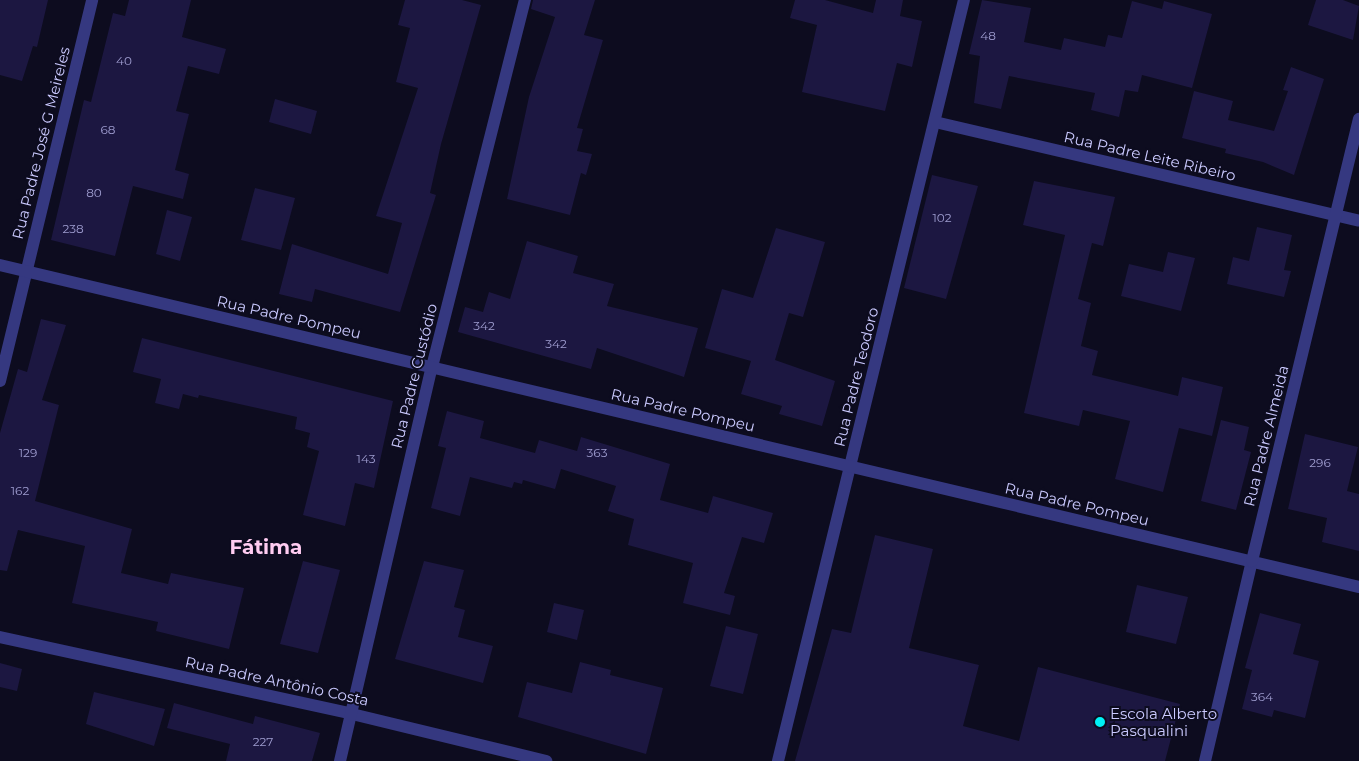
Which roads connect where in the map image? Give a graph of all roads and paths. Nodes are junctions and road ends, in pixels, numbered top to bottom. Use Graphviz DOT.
graph roads {
  1 [pos="92,0"];
  2 [pos="525,0"];
  3 [pos="964,0"];
  4 [pos="1359,119"];
  5 [pos="935,122"];
  6 [pos="1336,216"];
  7 [pos="1359,221"];
  8 [pos="0,265"];
  9 [pos="26,272"];
  10 [pos="432,367"];
  11 [pos="0,381"];
  12 [pos="850,467"];
  13 [pos="1252,561"];
  14 [pos="1359,587"];
  15 [pos="0,637"];
  16 [pos="352,714"];
  17 [pos="340,761"];
  18 [pos="546,761"];
  19 [pos="778,761"];
  20 [pos="1205,761"];
  1 -- 9 [label="street, Rua Padre José G Meireles"];
  2 -- 10 [label="street, Rua Padre Custódio"];
  3 -- 5 [label="street, Rua Padre Teodoro"];
  4 -- 6 [label="street, Rua Padre Almeida"];
  5 -- 6 [label="street, Rua Padre Leite Ribeiro"];
  5 -- 12 [label="street, Rua Padre Teodoro"];
  6 -- 7 [label="street, Rua Padre Leite Ribeiro"];
  6 -- 13 [label="street, Rua Padre Almeida"];
  8 -- 9 [label="street, Rua Padre Pompeu"];
  9 -- 10 [label="street, Rua Padre Pompeu"];
  9 -- 11 [label="street, Rua Padre José G Meireles"];
  10 -- 12 [label="street, Rua Padre Pompeu"];
  10 -- 16 [label="street, Rua Padre Custódio"];
  12 -- 13 [label="street, Rua Padre Pompeu"];
  12 -- 19 [label="street, Rua Padre Teodoro"];
  13 -- 14 [label="street, Rua Padre Pompeu"];
  13 -- 20 [label="street, Rua Padre Almeida"];
  15 -- 16 [label="street, Rua Padre Antônio Costa"];
  16 -- 17 [label="street, Rua Padre Custódio"];
  16 -- 18 [label="street, Rua Padre Antônio Costa"];
}
